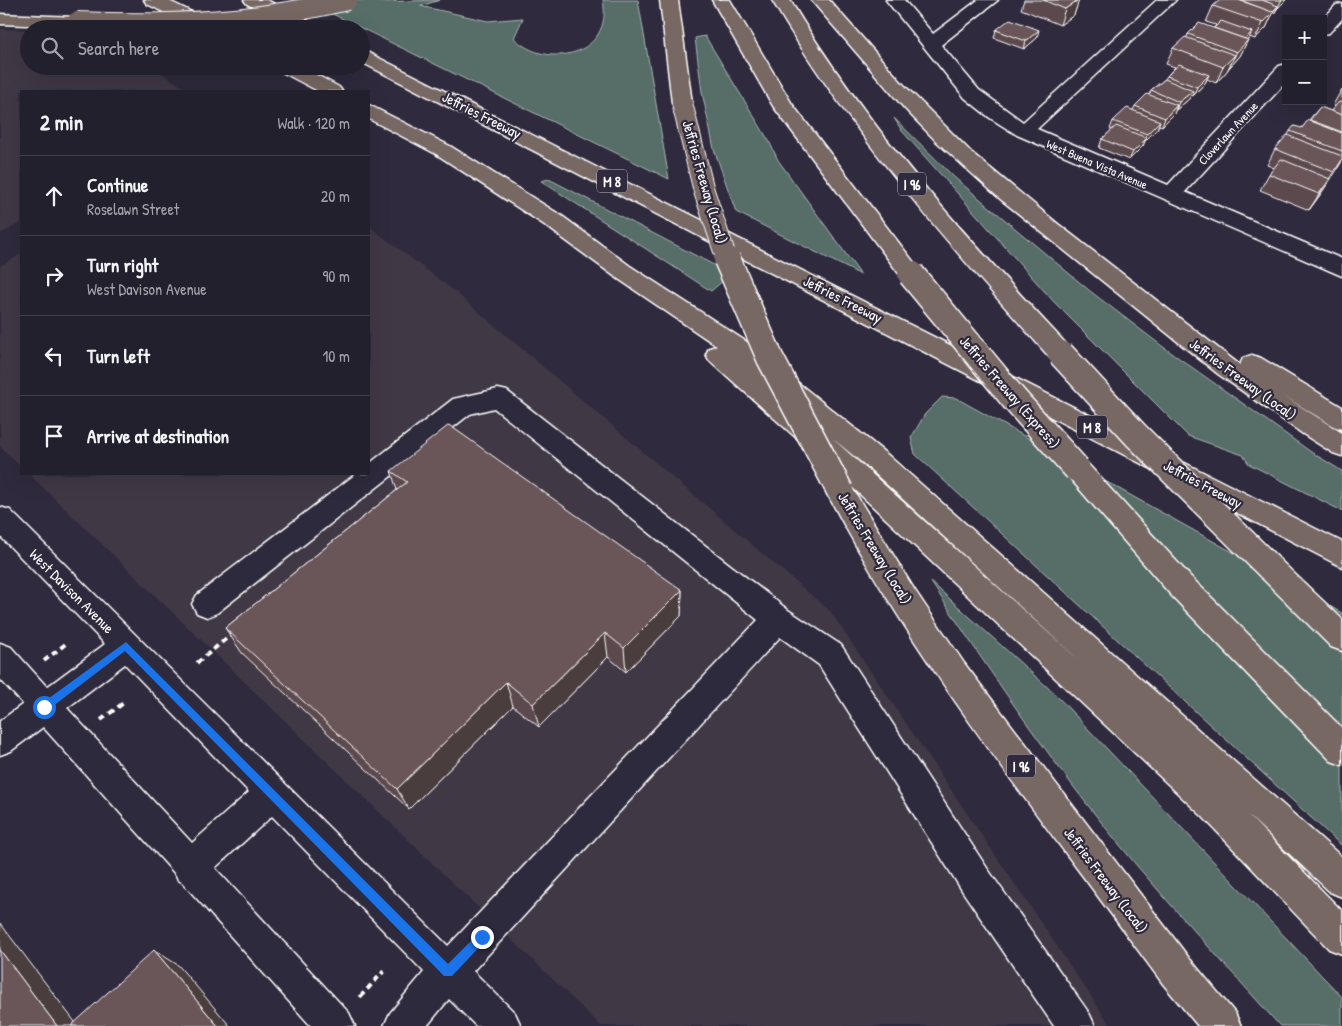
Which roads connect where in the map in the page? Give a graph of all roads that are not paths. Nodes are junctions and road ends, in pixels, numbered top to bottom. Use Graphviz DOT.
graph roads {
  1 [pos="154,0"];
  2 [pos="253,0"];
  3 [pos="347,0"];
  4 [pos="669,0"];
  5 [pos="721,0"];
  6 [pos="782,0"];
  7 [pos="820,0"];
  8 [pos="895,0"];
  9 [pos="990,0"];
  10 [pos="1167,0"];
  11 [pos="1342,9"];
  12 [pos="0,19"];
  13 [pos="26,20"];
  14 [pos="195,20"];
  15 [pos="237,20"];
  16 [pos="292,20"];
  17 [pos="1327,25"];
  18 [pos="931,44"];
  19 [pos="370,60"];
  20 [pos="1282,74"];
  21 [pos="302,75"];
  22 [pos="330,90"];
  23 [pos="370,112"];
  24 [pos="1024,131"];
  25 [pos="1170,195"];
  26 [pos="1024,208"];
  27 [pos="1342,268"];
  28 [pos="622,271"];
  29 [pos="1342,419"];
  30 [pos="1342,446"];
  31 [pos="4,528"];
  32 [pos="1336,553"];
  33 [pos="207,604"];
  34 [pos="778,619"];
  35 [pos="1342,638"];
  36 [pos="126,646"];
  37 [pos="0,657"];
  38 [pos="44,707"];
  39 [pos="0,740"];
  40 [pos="1342,750"];
  41 [pos="272,792"];
  42 [pos="190,868"];
  43 [pos="1342,880"];
  44 [pos="1342,936"];
  45 [pos="448,972"];
  46 [pos="336,1026"];
  47 [pos="403,1026"];
  48 [pos="502,1026"];
  49 [pos="1076,1026"];
  50 [pos="1222,1026"];
  1 -- 14 [label="highway"];
  2 -- 16 [label="highway"];
  3 -- 15 [label="highway, bridge"];
  4 -- 50 [label="highway, Jeffries Freeway (Local) / I 96, bridge"];
  5 -- 40 [label="highway, Jeffries Freeway (Express), bridge"];
  6 -- 35 [label="highway, I 96, bridge"];
  7 -- 26 [label="highway, Jeffries Freeway (Local)"];
  8 -- 18 [label="street, West Buena Vista Avenue"];
  9 -- 18 [label="street"];
  10 -- 24 [label="street"];
  11 -- 17 [label="street"];
  12 -- 13 [label="highway, bridge"];
  18 -- 24 [label="street, West Buena Vista Avenue"];
  19 -- 32 [label="highway, Jeffries Freeway / M 8"];
  20 -- 25 [label="street, Cloverlawn Avenue"];
  21 -- 22 [label="highway"];
  23 -- 28 [label="highway"];
  24 -- 25 [label="street, West Buena Vista Avenue"];
  25 -- 27 [label="street, West Buena Vista Avenue"];
  26 -- 29 [label="highway"];
  26 -- 30 [label="highway, Jeffries Freeway (Local)"];
  28 -- 43 [label="highway"];
  28 -- 44 [label="highway"];
  31 -- 36 [label="street, West Davison Avenue"];
  33 -- 34 [label="street"];
  34 -- 45 [label="street"];
  34 -- 49 [label="street"];
  36 -- 38 [label="street"];
  36 -- 41 [label="street, West Davison Avenue"];
  37 -- 38 [label="street"];
  38 -- 39 [label="street"];
  38 -- 42 [label="street"];
  41 -- 42 [label="street"];
  41 -- 45 [label="street, West Davison Avenue"];
  42 -- 46 [label="street"];
  45 -- 47 [label="street"];
  45 -- 48 [label="street, West Davison Avenue"];
}
